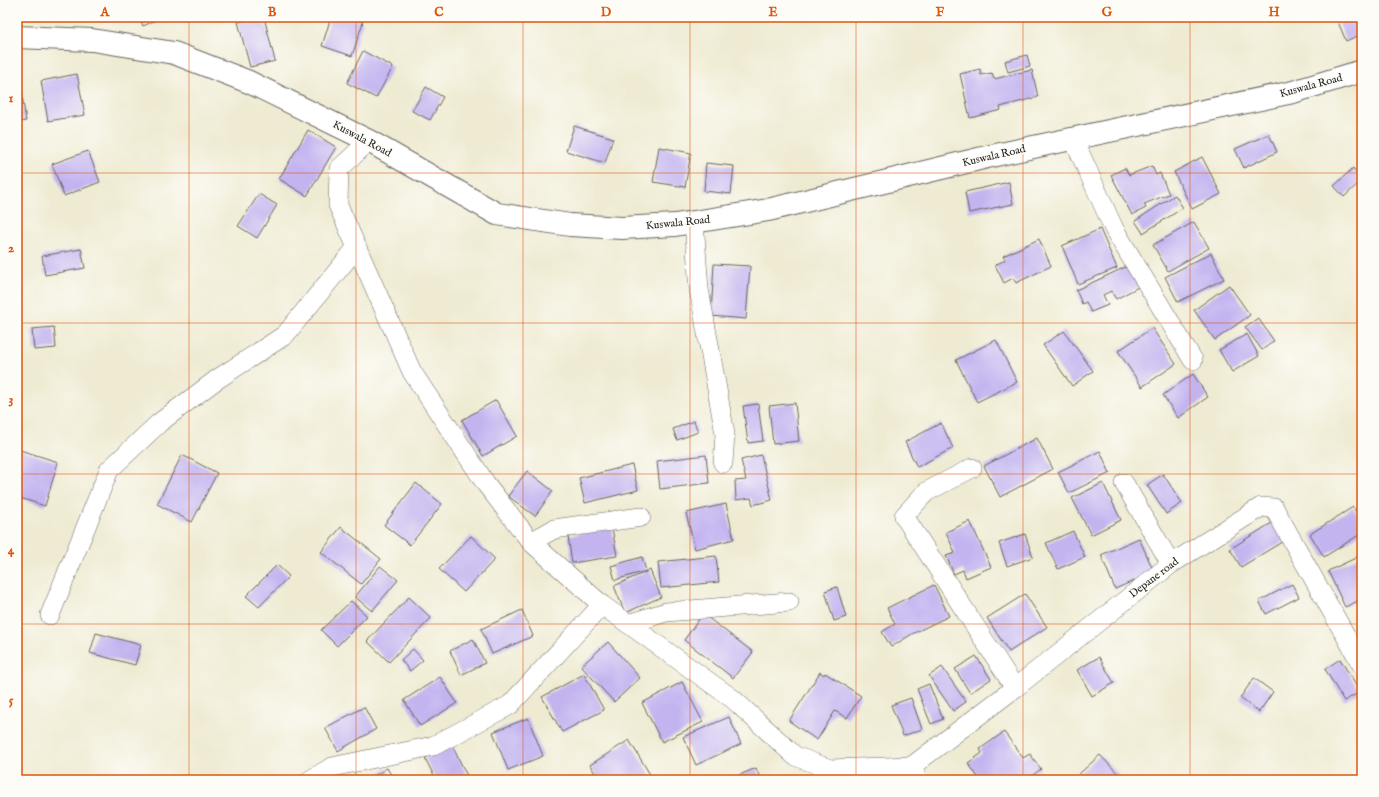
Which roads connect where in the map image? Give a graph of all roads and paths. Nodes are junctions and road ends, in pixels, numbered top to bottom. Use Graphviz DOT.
graph roads {
  1 [pos="17,37"];
  2 [pos="1362,71"];
  3 [pos="1073,138"];
  4 [pos="369,141"];
  5 [pos="694,222"];
  6 [pos="357,247"];
  7 [pos="1193,360"];
  8 [pos="723,463"];
  9 [pos="972,468"];
  10 [pos="1124,483"];
  11 [pos="641,517"];
  12 [pos="531,542"];
  13 [pos="1171,564"];
  14 [pos="789,602"];
  15 [pos="602,605"];
  16 [pos="50,615"];
  17 [pos="628,624"];
  18 [pos="1362,664"];
  19 [pos="1016,688"];
  20 [pos="915,773"];
  21 [pos="310,780"];
  22 [pos="873,780"];
  1 -- 4 [label="street, Kuswala Road"];
  2 -- 3 [label="street, Kuswala Road"];
  3 -- 5 [label="street, Kuswala Road"];
  3 -- 7 [label="street"];
  4 -- 5 [label="street, Kuswala Road"];
  4 -- 6 [label="street"];
  5 -- 8 [label="street"];
  6 -- 12 [label="street"];
  6 -- 16 [label="street"];
  9 -- 19 [label="street"];
  10 -- 13 [label="street"];
  11 -- 12 [label="street"];
  12 -- 15 [label="street"];
  13 -- 18 [label="street, Depane road"];
  13 -- 19 [label="street, Depane road"];
  14 -- 17 [label="street"];
  15 -- 17 [label="street"];
  15 -- 21 [label="street"];
  17 -- 20 [label="street"];
  19 -- 20 [label="street, Depane road"];
  20 -- 22 [label="street, Depane road"];
}
